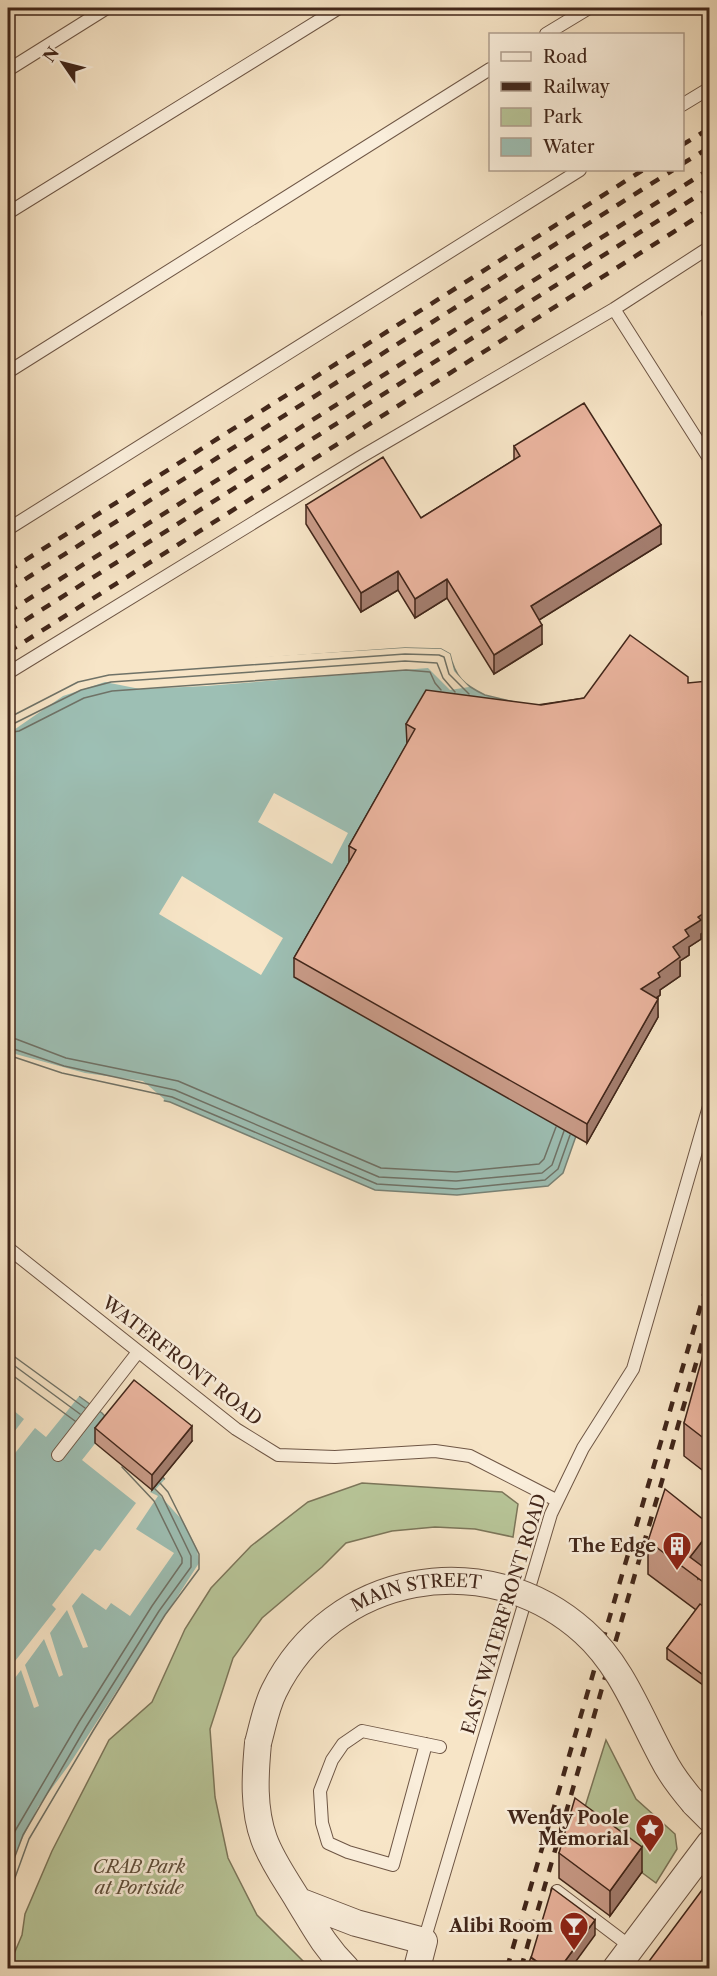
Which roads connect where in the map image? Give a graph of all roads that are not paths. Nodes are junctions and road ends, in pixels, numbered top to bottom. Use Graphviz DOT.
graph roads {
  1 [pos="107,8"];
  2 [pos="339,8"];
  3 [pos="589,8"];
  4 [pos="548,33"];
  5 [pos="8,70"];
  6 [pos="489,70"];
  7 [pos="710,88"];
  8 [pos="684,104"];
  9 [pos="578,171"];
  10 [pos="8,213"];
  11 [pos="710,247"];
  12 [pos="614,309"];
  13 [pos="8,372"];
  14 [pos="710,460"];
  15 [pos="8,529"];
  16 [pos="8,673"];
  17 [pos="710,1103"];
  18 [pos="8,1248"];
  19 [pos="138,1352"];
  20 [pos="58,1455"];
  21 [pos="556,1500"];
  22 [pos="426,1744"];
  23 [pos="440,1747"];
  24 [pos="702,1811"];
  25 [pos="710,1844"];
  26 [pos="557,1891"];
  27 [pos="299,1901"];
  28 [pos="424,1941"];
  29 [pos="631,1947"];
  30 [pos="346,1968"];
  31 [pos="417,1968"];
  32 [pos="616,1968"];
  1 -- 5 [label="lane"];
  2 -- 10 [label="lane"];
  3 -- 4 [label="lane"];
  6 -- 13 [label="lane"];
  7 -- 8 [label="lane"];
  9 -- 15 [label="lane"];
  11 -- 12 [label="lane"];
  12 -- 14 [label="lane"];
  12 -- 16 [label="lane"];
  17 -- 21 [label="lane, EAST WATERFRONT ROAD"];
  18 -- 19 [label="lane, WATERFRONT ROAD"];
  19 -- 20 [label="lane"];
  19 -- 21 [label="lane, WATERFRONT ROAD"];
  21 -- 28 [label="lane, EAST WATERFRONT ROAD"];
  22 -- 22 [label="lane"];
  22 -- 23 [label="lane"];
  24 -- 27 [label="street, MAIN STREET, bridge"];
  25 -- 29 [label="street"];
  26 -- 29 [label="lane"];
  27 -- 28 [label="street"];
  27 -- 30 [label="street, MAIN STREET"];
  28 -- 31 [label="street"];
  29 -- 32 [label="street"];
}
